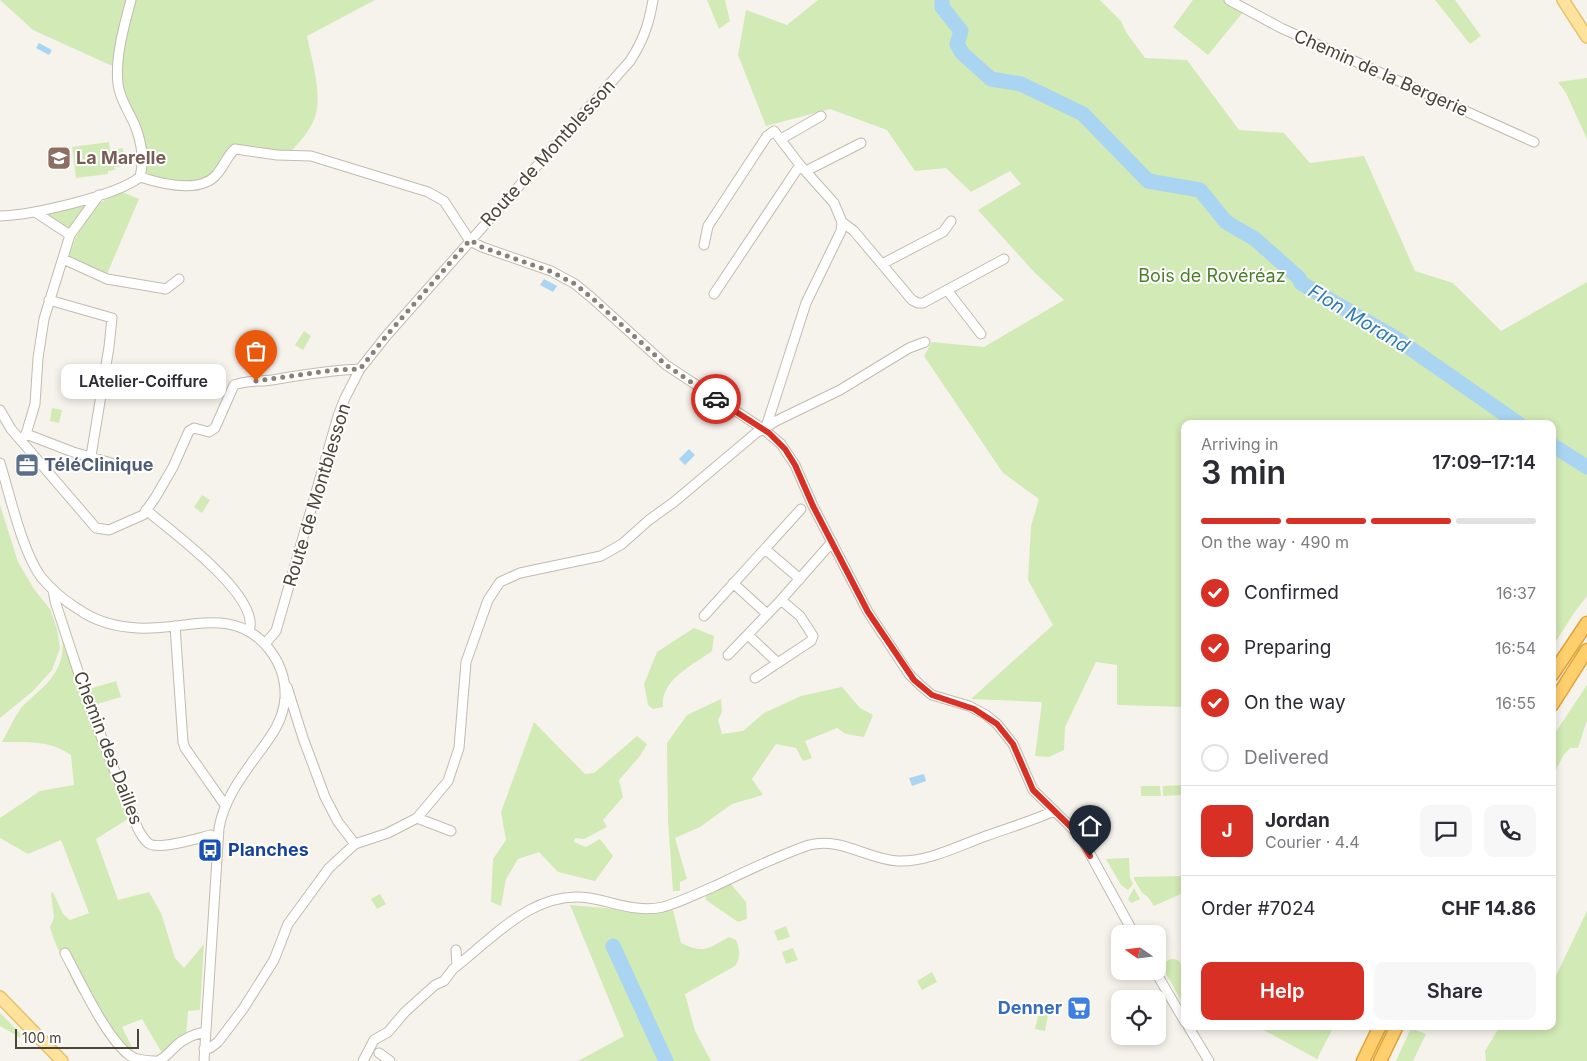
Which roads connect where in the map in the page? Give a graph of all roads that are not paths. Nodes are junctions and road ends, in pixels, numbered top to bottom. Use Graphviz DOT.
graph roads {
  1 [pos="131,0"];
  2 [pos="652,0"];
  3 [pos="1229,0"];
  4 [pos="1563,0"];
  5 [pos="1587,37"];
  6 [pos="822,116"];
  7 [pos="781,139"];
  8 [pos="1534,142"];
  9 [pos="861,143"];
  10 [pos="803,168"];
  11 [pos="140,177"];
  12 [pos="99,195"];
  13 [pos="35,212"];
  14 [pos="0,216"];
  15 [pos="951,221"];
  16 [pos="842,222"];
  17 [pos="70,235"];
  18 [pos="470,240"];
  19 [pos="704,245"];
  20 [pos="63,259"];
  21 [pos="1004,259"];
  22 [pos="882,264"];
  23 [pos="179,279"];
  24 [pos="946,290"];
  25 [pos="714,294"];
  26 [pos="49,300"];
  27 [pos="982,334"];
  28 [pos="926,342"];
  29 [pos="360,369"];
  30 [pos="0,410"];
  31 [pos="764,428"];
  32 [pos="23,437"];
  33 [pos="91,456"];
  34 [pos="0,463"];
  35 [pos="125,466"];
  36 [pos="801,509"];
  37 [pos="146,510"];
  38 [pos="832,542"];
  39 [pos="765,548"];
  40 [pos="800,579"];
  41 [pos="733,584"];
  42 [pos="53,590"];
  43 [pos="781,600"];
  44 [pos="767,614"];
  45 [pos="704,616"];
  46 [pos="1587,623"];
  47 [pos="174,626"];
  48 [pos="248,631"];
  49 [pos="748,635"];
  50 [pos="265,644"];
  51 [pos="1587,650"];
  52 [pos="728,655"];
  53 [pos="778,663"];
  54 [pos="1556,669"];
  55 [pos="755,678"];
  56 [pos="284,680"];
  57 [pos="1556,699"];
  58 [pos="225,805"];
  59 [pos="1054,811"];
  60 [pos="417,818"];
  61 [pos="451,831"];
  62 [pos="211,835"];
  63 [pos="355,844"];
  64 [pos="1129,925"];
  65 [pos="456,950"];
  66 [pos="65,953"];
  67 [pos="457,966"];
  68 [pos="1160,980"];
  69 [pos="0,997"];
  70 [pos="1181,1015"];
  71 [pos="1190,1030"];
  72 [pos="1378,1030"];
  73 [pos="1395,1030"];
  74 [pos="205,1032"];
  75 [pos="204,1048"];
  76 [pos="379,1053"];
  77 [pos="62,1061"];
  78 [pos="156,1061"];
  79 [pos="204,1061"];
  80 [pos="363,1061"];
  81 [pos="390,1061"];
  82 [pos="1209,1061"];
  83 [pos="1362,1061"];
  84 [pos="1380,1061"];
  1 -- 11 [label="street"];
  2 -- 18 [label="street, Route de Montblesson"];
  3 -- 8 [label="street, Chemin de la Bergerie"];
  4 -- 5 [label="main road"];
  6 -- 7 [label="street"];
  7 -- 10 [label="street"];
  7 -- 19 [label="street"];
  9 -- 10 [label="street"];
  10 -- 16 [label="street"];
  10 -- 25 [label="street"];
  11 -- 12 [label="street"];
  11 -- 18 [label="street"];
  12 -- 13 [label="street"];
  12 -- 17 [label="street"];
  13 -- 14 [label="street"];
  13 -- 17 [label="street"];
  15 -- 22 [label="street"];
  16 -- 22 [label="street"];
  16 -- 31 [label="street"];
  17 -- 20 [label="street"];
  18 -- 29 [label="street, Route de Montblesson"];
  18 -- 31 [label="street"];
  20 -- 23 [label="street"];
  20 -- 26 [label="street"];
  21 -- 24 [label="street"];
  22 -- 24 [label="street"];
  24 -- 27 [label="street"];
  26 -- 32 [label="street"];
  26 -- 33 [label="street"];
  28 -- 31 [label="street"];
  29 -- 37 [label="street"];
  29 -- 50 [label="street, Route de Montblesson"];
  30 -- 32 [label="street"];
  31 -- 38 [label="street"];
  31 -- 60 [label="street"];
  32 -- 33 [label="street"];
  32 -- 37 [label="street"];
  33 -- 35 [label="street"];
  34 -- 42 [label="street"];
  36 -- 39 [label="street"];
  37 -- 48 [label="street"];
  38 -- 40 [label="street"];
  38 -- 59 [label="street"];
  39 -- 40 [label="street"];
  39 -- 41 [label="street"];
  40 -- 43 [label="street"];
  41 -- 44 [label="street"];
  41 -- 45 [label="street"];
  42 -- 47 [label="street"];
  42 -- 62 [label="street, Chemin des Dailles"];
  43 -- 44 [label="street"];
  43 -- 53 [label="street"];
  44 -- 49 [label="street"];
  46 -- 54 [label="highway"];
  47 -- 48 [label="street"];
  47 -- 58 [label="street"];
  48 -- 50 [label="street"];
  49 -- 52 [label="street"];
  49 -- 53 [label="street"];
  50 -- 56 [label="street"];
  51 -- 57 [label="highway"];
  53 -- 55 [label="street"];
  56 -- 58 [label="street"];
  56 -- 63 [label="street"];
  58 -- 74 [label="street"];
  59 -- 64 [label="street"];
  59 -- 67 [label="street"];
  60 -- 61 [label="street"];
  60 -- 63 [label="street"];
  63 -- 75 [label="street"];
  65 -- 67 [label="street"];
  66 -- 78 [label="street"];
  67 -- 80 [label="street"];
  68 -- 70 [label="street"];
  69 -- 77 [label="main road"];
  71 -- 82 [label="street"];
  72 -- 83 [label="highway"];
  73 -- 84 [label="highway"];
  74 -- 75 [label="street"];
  74 -- 78 [label="street"];
  75 -- 79 [label="street"];
  76 -- 81 [label="street"];
}
